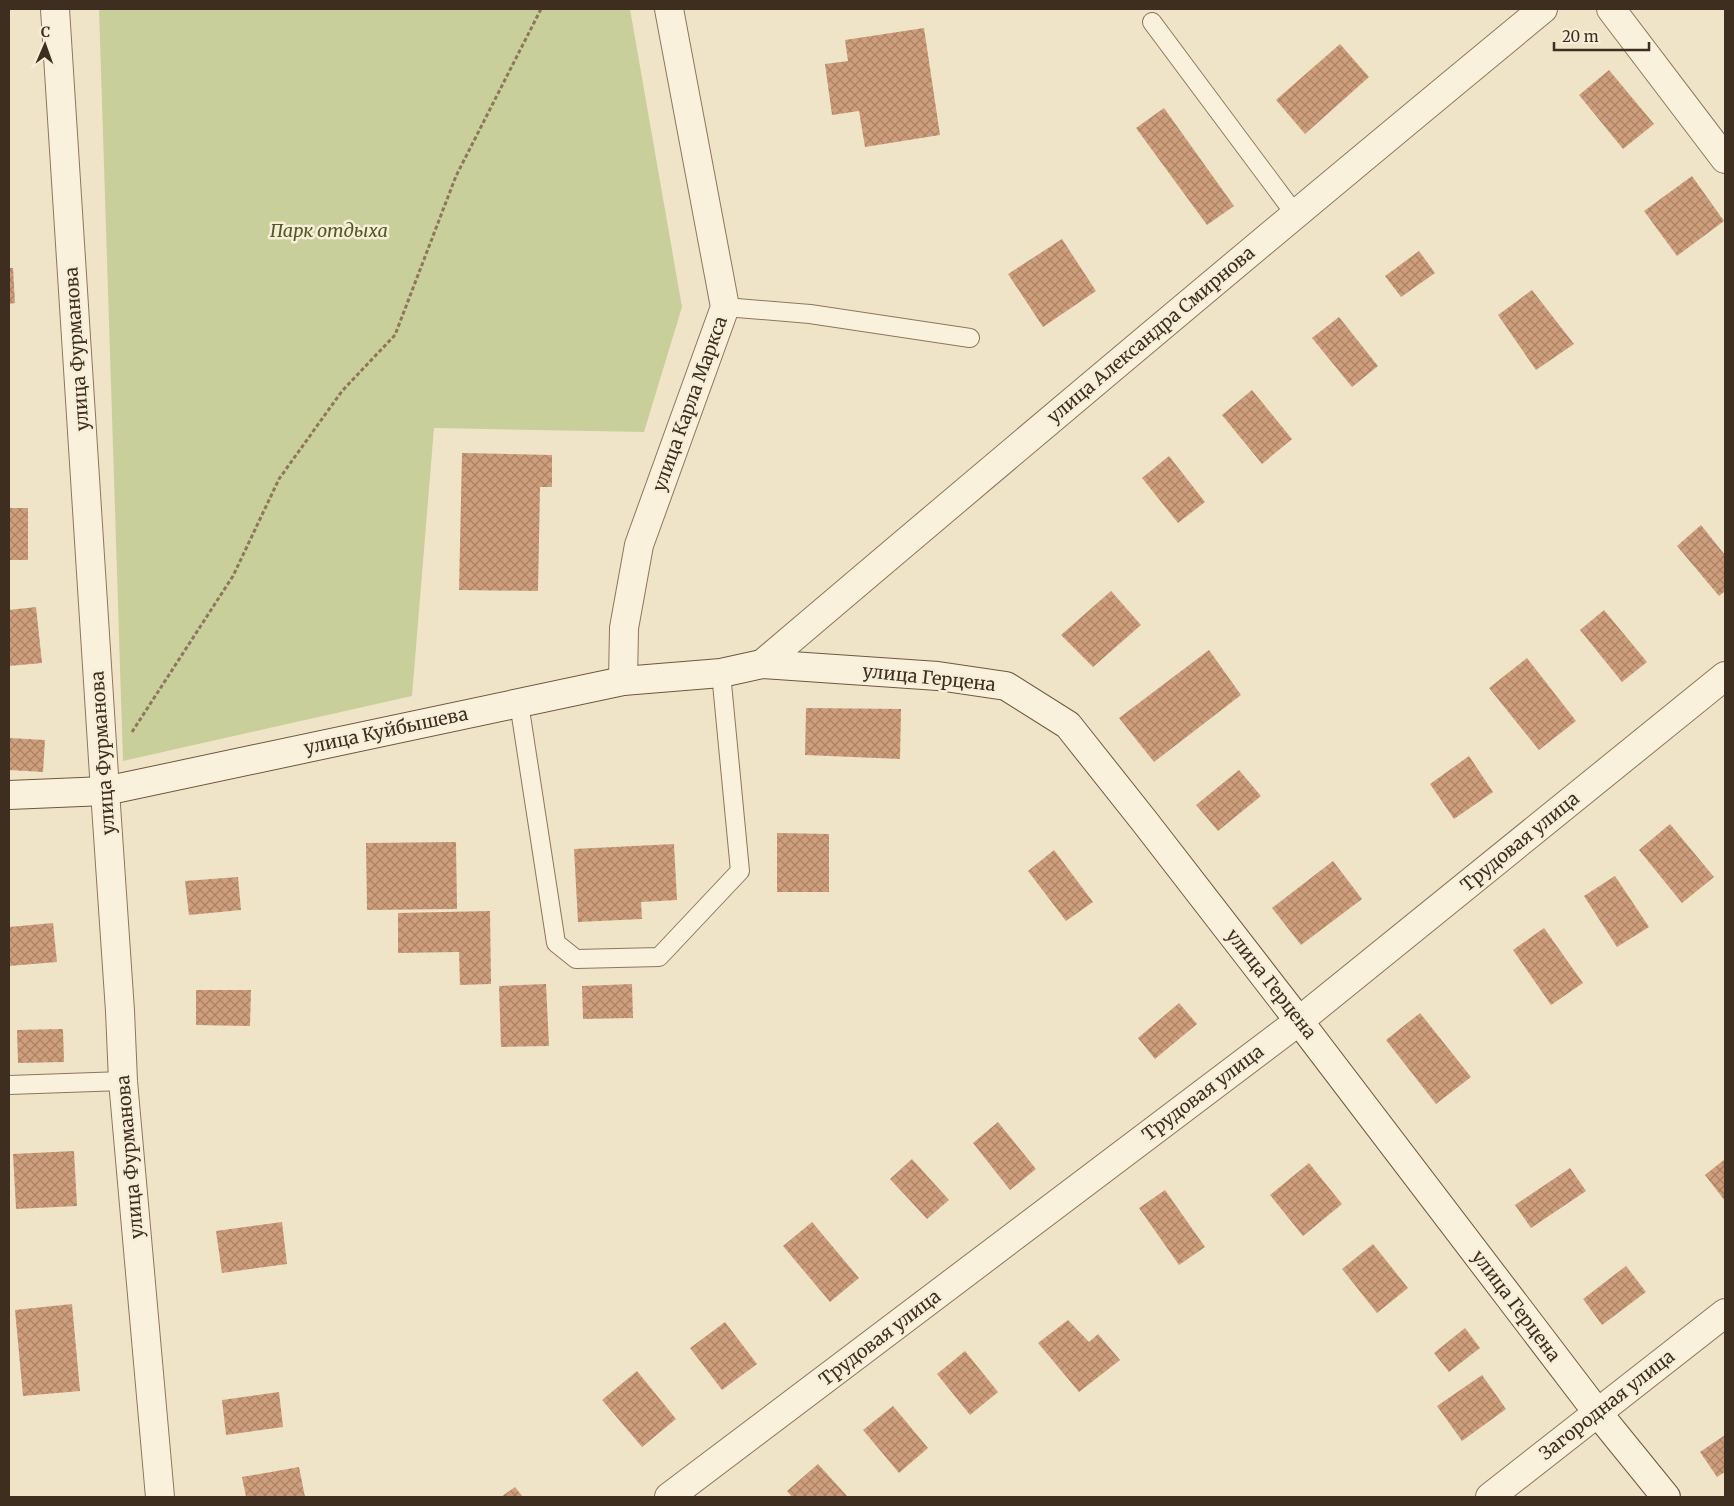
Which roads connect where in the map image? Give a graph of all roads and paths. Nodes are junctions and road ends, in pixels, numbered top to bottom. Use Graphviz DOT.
graph roads {
  1 [pos="55,9"];
  2 [pos="541,9"];
  3 [pos="669,9"];
  4 [pos="1543,9"];
  5 [pos="1611,9"];
  6 [pos="1152,22"];
  7 [pos="1725,159"];
  8 [pos="1295,214"];
  9 [pos="725,306"];
  10 [pos="970,338"];
  11 [pos="762,664"];
  12 [pos="721,673"];
  13 [pos="1725,676"];
  14 [pos="622,681"];
  15 [pos="519,703"];
  16 [pos="132,732"];
  17 [pos="105,791"];
  18 [pos="9,795"];
  19 [pos="1299,1021"];
  20 [pos="122,1081"];
  21 [pos="9,1085"];
  22 [pos="1725,1313"];
  23 [pos="1597,1412"];
  24 [pos="160,1497"];
  25 [pos="669,1497"];
  26 [pos="1490,1497"];
  27 [pos="1666,1497"];
  1 -- 17 [label="street, улица Фурманова"];
  2 -- 16 [label="path"];
  3 -- 9 [label="street, улица Карла Маркса"];
  4 -- 8 [label="street, улица Александра Смирнова"];
  5 -- 7 [label="street"];
  6 -- 8 [label="lane"];
  8 -- 11 [label="street, улица Александра Смирнова"];
  9 -- 10 [label="lane"];
  9 -- 14 [label="street, улица Карла Маркса"];
  11 -- 12 [label="street, улица Куйбышева"];
  11 -- 19 [label="street, улица Герцена"];
  12 -- 14 [label="street, улица Куйбышева"];
  12 -- 15 [label="lane"];
  13 -- 19 [label="street, Трудовая улица"];
  14 -- 15 [label="street, улица Куйбышева"];
  15 -- 17 [label="street, улица Куйбышева"];
  17 -- 18 [label="street, улица Куйбышева"];
  17 -- 20 [label="street, улица Фурманова"];
  19 -- 23 [label="street, улица Герцена"];
  19 -- 25 [label="street, Трудовая улица"];
  20 -- 21 [label="lane"];
  20 -- 24 [label="street, улица Фурманова"];
  22 -- 23 [label="street, Загородная улица"];
  23 -- 26 [label="street, Загородная улица"];
  23 -- 27 [label="street, улица Герцена"];
}
